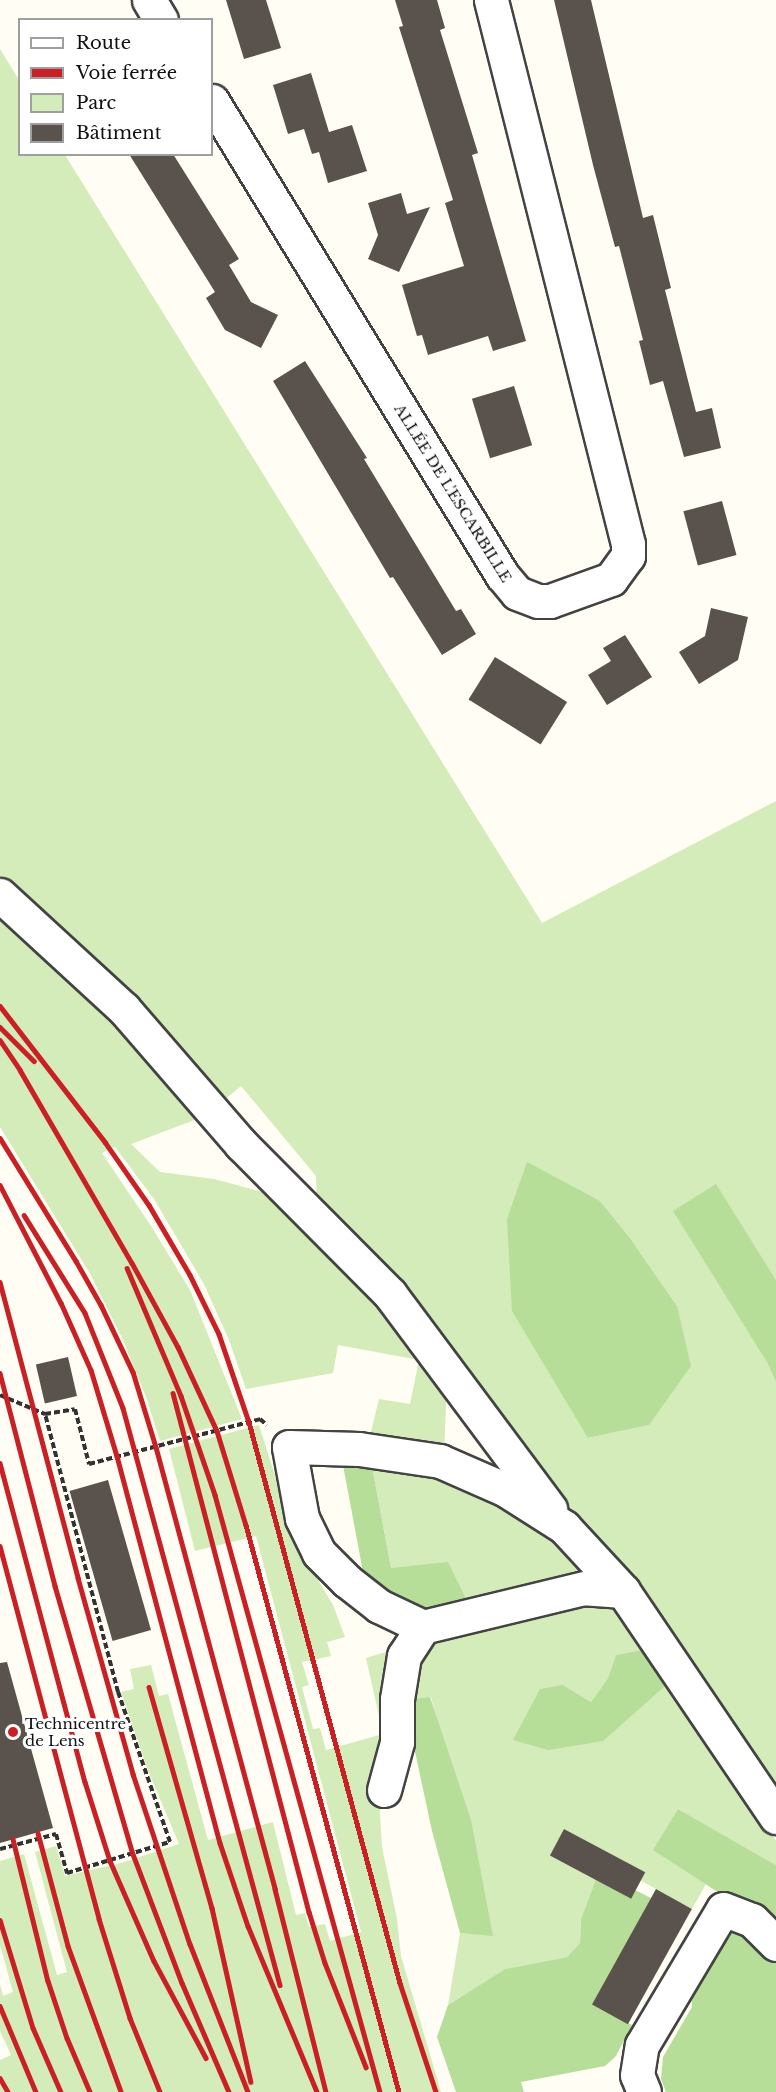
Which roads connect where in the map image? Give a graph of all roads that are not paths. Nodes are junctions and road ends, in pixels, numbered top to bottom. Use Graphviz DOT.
graph roads {
  1 [pos="149,0"];
  2 [pos="491,0"];
  3 [pos="160,18"];
  4 [pos="213,102"];
  5 [pos="0,895"];
  6 [pos="564,1527"];
  7 [pos="623,1590"];
  8 [pos="423,1627"];
  9 [pos="384,1790"];
  10 [pos="776,1817"];
  11 [pos="776,1944"];
  12 [pos="644,2092"];
  1 -- 3 [label="street"];
  2 -- 4 [label="street, ALLÉE DE L'ESCARBILLE"];
  5 -- 6 [label="street"];
  6 -- 7 [label="street"];
  6 -- 8 [label="street"];
  7 -- 8 [label="street"];
  7 -- 10 [label="street"];
  8 -- 9 [label="street"];
  11 -- 12 [label="street"];
}
